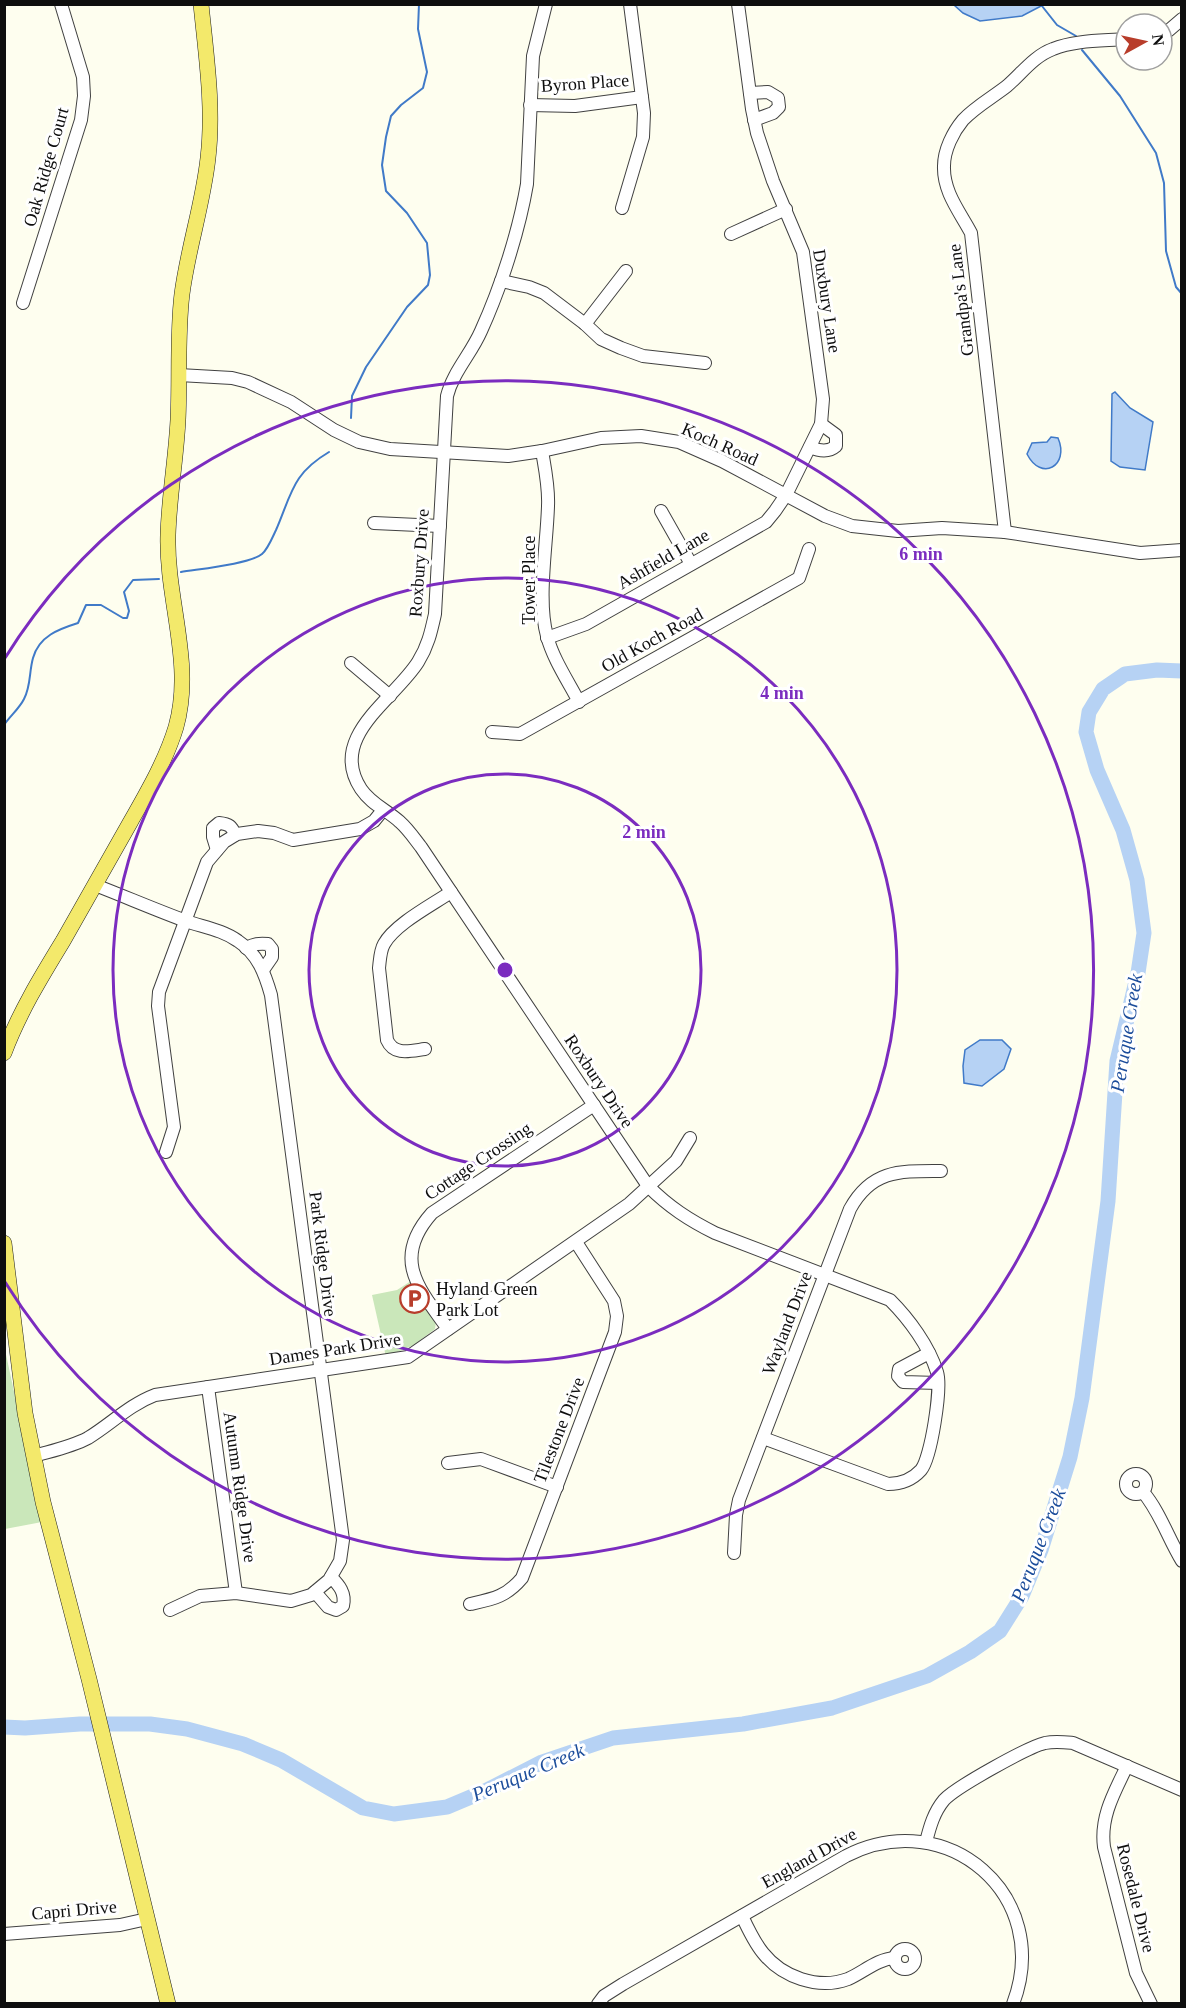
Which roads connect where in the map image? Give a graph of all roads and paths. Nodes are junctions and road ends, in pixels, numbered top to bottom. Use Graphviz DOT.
graph roads {
  1 [pos="61,4"];
  2 [pos="201,4"];
  3 [pos="546,4"];
  4 [pos="630,4"];
  5 [pos="738,4"];
  6 [pos="1114,40"];
  7 [pos="750,93"];
  8 [pos="642,97"];
  9 [pos="530,105"];
  10 [pos="754,120"];
  11 [pos="622,208"];
  12 [pos="786,209"];
  13 [pos="731,234"];
  14 [pos="626,271"];
  15 [pos="501,281"];
  16 [pos="23,303"];
  17 [pos="585,324"];
  18 [pos="705,363"];
  19 [pos="179,375"];
  20 [pos="822,424"];
  21 [pos="810,447"];
  22 [pos="542,451"];
  23 [pos="444,453"];
  24 [pos="786,495"];
  25 [pos="661,511"];
  26 [pos="374,523"];
  27 [pos="440,526"];
  28 [pos="1005,532"];
  29 [pos="809,549"];
  30 [pos="1182,549"];
  31 [pos="691,564"];
  32 [pos="547,638"];
  33 [pos="351,663"];
  34 [pos="390,696"];
  35 [pos="579,702"];
  36 [pos="492,732"];
  37 [pos="383,810"];
  38 [pos="235,835"];
  39 [pos="217,850"];
  40 [pos="95,885"];
  41 [pos="451,892"];
  42 [pos="185,920"];
  43 [pos="246,948"];
  44 [pos="263,970"];
  45 [pos="425,1049"];
  46 [pos="4,1053"];
  47 [pos="594,1105"];
  48 [pos="690,1137"];
  49 [pos="166,1152"];
  50 [pos="941,1171"];
  51 [pos="648,1186"];
  52 [pos="576,1242"];
  53 [pos="4,1243"];
  54 [pos="824,1275"];
  55 [pos="448,1329"];
  56 [pos="929,1353"];
  57 [pos="320,1371"];
  58 [pos="938,1383"];
  59 [pos="208,1387"];
  60 [pos="763,1438"];
  61 [pos="33,1456"];
  62 [pos="448,1463"];
  63 [pos="557,1487"];
  64 [pos="1143,1492"];
  65 [pos="734,1553"];
  66 [pos="1182,1561"];
  67 [pos="331,1577"];
  68 [pos="315,1592"];
  69 [pos="236,1593"];
  70 [pos="470,1605"];
  71 [pos="170,1610"];
  72 [pos="1127,1766"];
  73 [pos="1182,1790"];
  74 [pos="926,1842"];
  75 [pos="742,1916"];
  76 [pos="147,1919"];
  77 [pos="4,1934"];
  78 [pos="895,1958"];
  79 [pos="168,2004"];
  80 [pos="598,2004"];
  81 [pos="1012,2004"];
  82 [pos="1151,2004"];
  1 -- 16 [label="street, Oak Ridge Court"];
  2 -- 19 [label="main road"];
  3 -- 9 [label="street, Roxbury Drive"];
  4 -- 8 [label="street"];
  5 -- 7 [label="street, Duxbury Lane"];
  6 -- 28 [label="street, Grandpa's Lane"];
  7 -- 10 [label="street, Duxbury Lane"];
  7 -- 10 [label="street"];
  8 -- 9 [label="street, Byron Place"];
  8 -- 11 [label="street"];
  9 -- 15 [label="street, Roxbury Drive"];
  10 -- 12 [label="street, Duxbury Lane"];
  12 -- 13 [label="street"];
  12 -- 20 [label="street, Duxbury Lane"];
  14 -- 17 [label="street"];
  15 -- 17 [label="street"];
  15 -- 23 [label="street, Roxbury Drive"];
  17 -- 18 [label="street"];
  19 -- 23 [label="street, Koch Road"];
  19 -- 40 [label="main road"];
  20 -- 21 [label="street, Duxbury Lane"];
  20 -- 21 [label="street"];
  21 -- 24 [label="street, Duxbury Lane"];
  22 -- 23 [label="street, Koch Road"];
  22 -- 24 [label="street, Koch Road"];
  22 -- 32 [label="street, Tower Place"];
  23 -- 27 [label="street, Roxbury Drive"];
  24 -- 28 [label="street, Koch Road"];
  24 -- 31 [label="street, Ashfield Lane"];
  25 -- 31 [label="street"];
  26 -- 27 [label="street"];
  27 -- 34 [label="street, Roxbury Drive"];
  28 -- 30 [label="street, Koch Road"];
  29 -- 35 [label="street, Old Koch Road"];
  31 -- 32 [label="street, Ashfield Lane"];
  32 -- 35 [label="street, Tower Place"];
  33 -- 34 [label="street"];
  34 -- 37 [label="street, Roxbury Drive"];
  35 -- 36 [label="street, Old Koch Road"];
  37 -- 38 [label="street"];
  37 -- 41 [label="street, Roxbury Drive"];
  38 -- 39 [label="street"];
  38 -- 39 [label="street"];
  39 -- 42 [label="street"];
  40 -- 42 [label="street, Park Ridge Drive"];
  40 -- 46 [label="main road"];
  41 -- 45 [label="street"];
  41 -- 47 [label="street, Roxbury Drive"];
  42 -- 43 [label="street, Park Ridge Drive"];
  42 -- 49 [label="street"];
  43 -- 44 [label="street, Park Ridge Drive"];
  43 -- 44 [label="street, Park Ridge Drive"];
  44 -- 57 [label="street, Park Ridge Drive"];
  47 -- 51 [label="street, Roxbury Drive"];
  47 -- 55 [label="street, Cottage Crossing"];
  48 -- 51 [label="street, Dames Park Drive"];
  50 -- 54 [label="street, Wayland Drive"];
  51 -- 52 [label="street, Dames Park Drive"];
  51 -- 54 [label="street, Roxbury Drive"];
  52 -- 55 [label="street, Dames Park Drive"];
  52 -- 63 [label="street, Tilestone Drive"];
  53 -- 61 [label="main road"];
  54 -- 56 [label="street, Roxbury Drive"];
  54 -- 60 [label="street, Wayland Drive"];
  55 -- 57 [label="street, Dames Park Drive"];
  56 -- 58 [label="street, Roxbury Drive"];
  56 -- 58 [label="street"];
  57 -- 59 [label="street, Dames Park Drive"];
  57 -- 67 [label="street, Park Ridge Drive"];
  58 -- 60 [label="street, Roxbury Drive"];
  59 -- 61 [label="street, Dames Park Drive"];
  59 -- 69 [label="street, Autumn Ridge Drive"];
  60 -- 65 [label="street, Wayland Drive"];
  61 -- 76 [label="main road"];
  62 -- 63 [label="street"];
  63 -- 70 [label="street, Tilestone Drive"];
  64 -- 66 [label="street"];
  67 -- 68 [label="street, Park Ridge Drive"];
  67 -- 68 [label="street"];
  68 -- 69 [label="street, Park Ridge Drive"];
  69 -- 71 [label="street, Park Ridge Drive"];
  72 -- 73 [label="street"];
  72 -- 74 [label="street"];
  72 -- 82 [label="street, Rosedale Drive"];
  74 -- 75 [label="street, England Drive"];
  74 -- 81 [label="street, England Drive"];
  75 -- 78 [label="street"];
  75 -- 80 [label="street, England Drive"];
  76 -- 77 [label="street, Capri Drive"];
  76 -- 79 [label="main road"];
}
